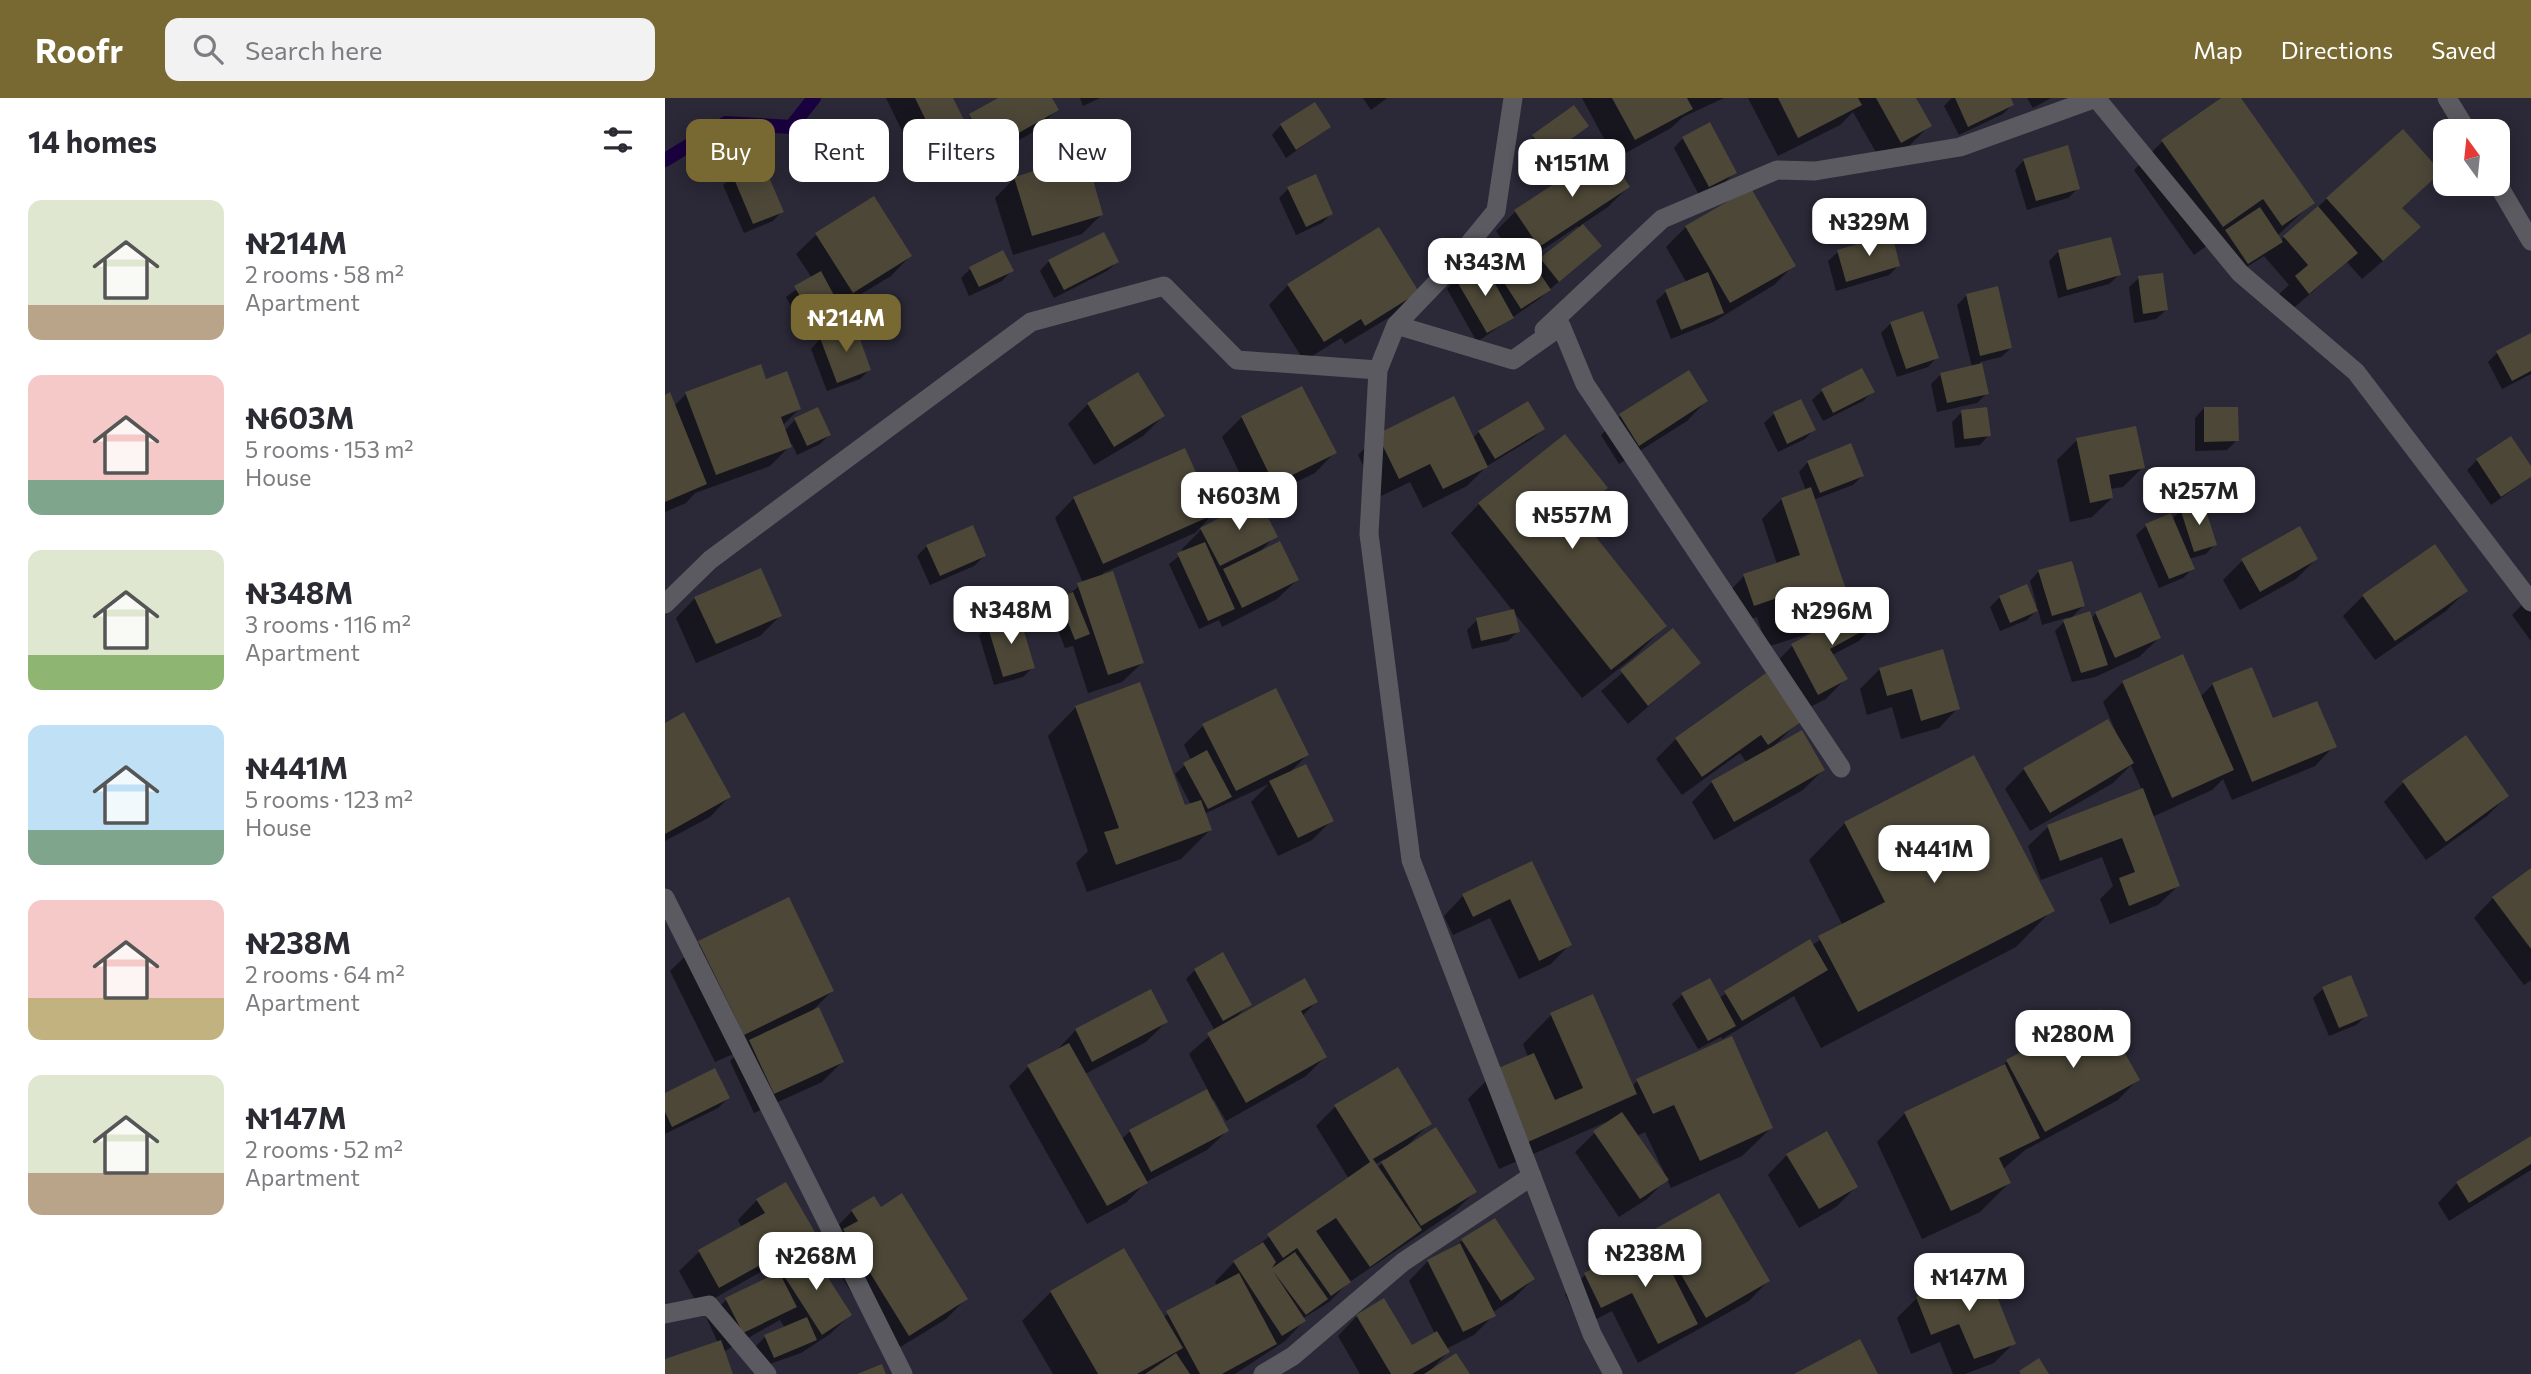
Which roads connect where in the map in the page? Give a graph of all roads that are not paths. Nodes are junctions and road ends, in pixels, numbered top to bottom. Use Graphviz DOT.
graph roads {
  1 [pos="1513,98"];
  2 [pos="2096,98"];
  3 [pos="2447,98"];
  4 [pos="2460,119"];
  5 [pos="2505,196"];
  6 [pos="2531,241"];
  7 [pos="1396,325"];
  8 [pos="1513,360"];
  9 [pos="1378,370"];
  10 [pos="2531,601"];
  11 [pos="665,604"];
  12 [pos="1841,768"];
  13 [pos="665,898"];
  14 [pos="1532,1177"];
  15 [pos="665,1314"];
  16 [pos="767,1374"];
  17 [pos="903,1374"];
  18 [pos="1263,1374"];
  19 [pos="1613,1374"];
  1 -- 7 [label="street"];
  2 -- 8 [label="street"];
  2 -- 10 [label="street"];
  3 -- 4 [label="street"];
  5 -- 6 [label="street"];
  7 -- 8 [label="street"];
  7 -- 9 [label="street"];
  8 -- 12 [label="street"];
  9 -- 11 [label="street"];
  9 -- 14 [label="street"];
  13 -- 17 [label="street"];
  14 -- 18 [label="street"];
  14 -- 19 [label="street"];
  15 -- 16 [label="street"];
}
